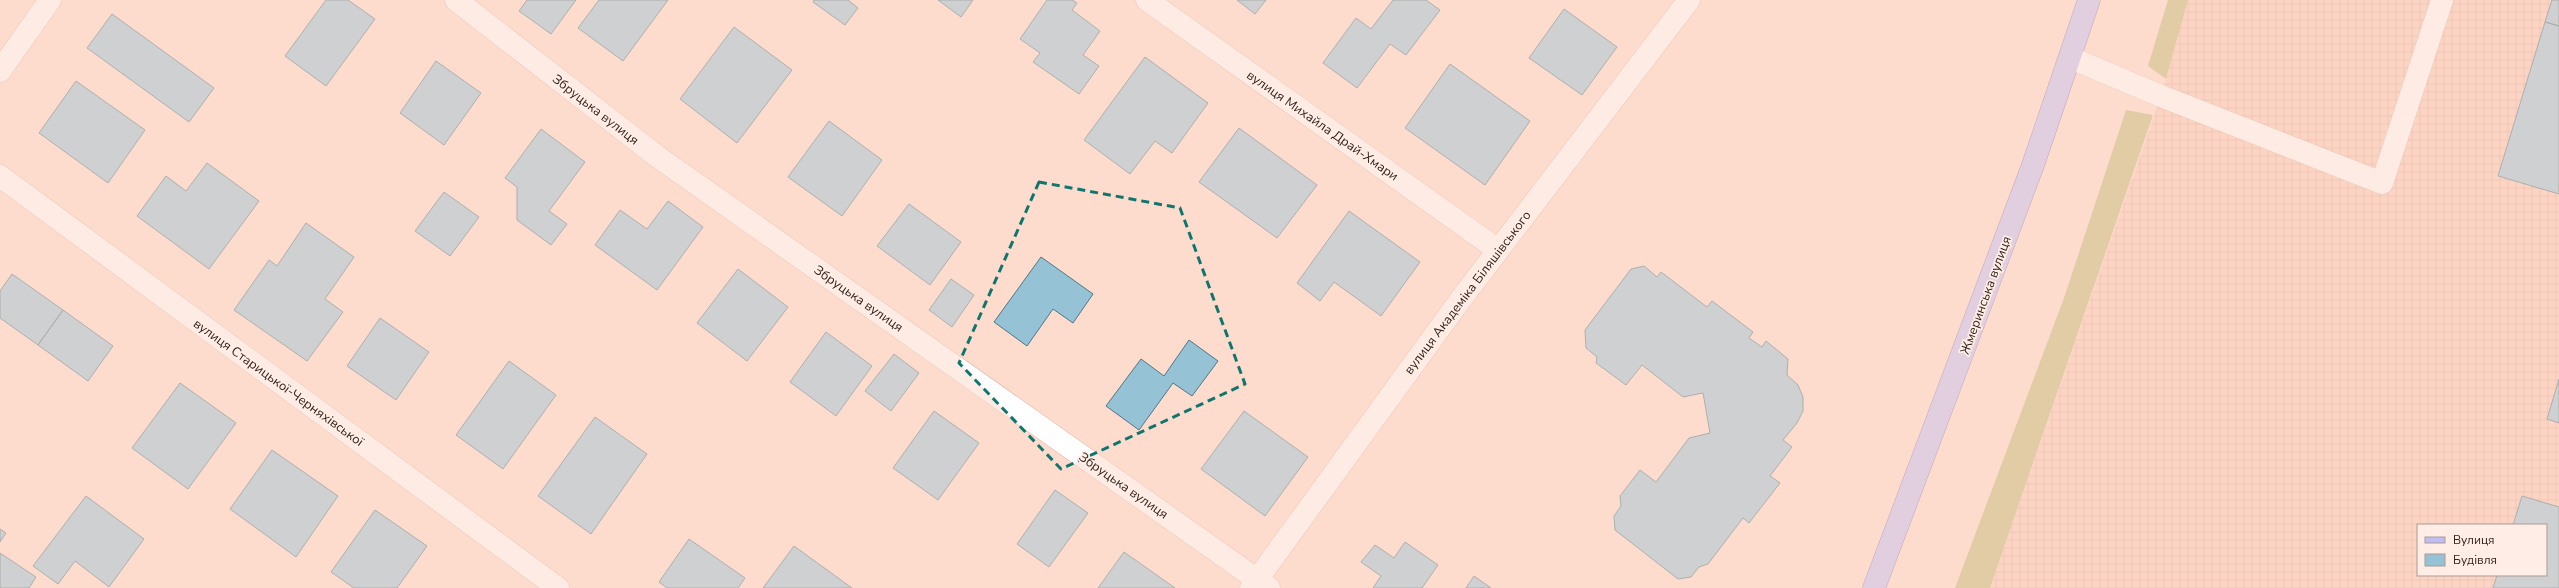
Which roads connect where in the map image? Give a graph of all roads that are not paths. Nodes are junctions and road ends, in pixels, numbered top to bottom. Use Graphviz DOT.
graph roads {
  1 [pos="50,0"];
  2 [pos="456,0"];
  3 [pos="1147,0"];
  4 [pos="1689,0"];
  5 [pos="2089,0"];
  6 [pos="2442,0"];
  7 [pos="2071,58"];
  8 [pos="0,72"];
  9 [pos="0,176"];
  10 [pos="1498,250"];
  11 [pos="1259,585"];
  12 [pos="558,588"];
  13 [pos="1874,588"];
  1 -- 8 [label="street"];
  2 -- 11 [label="street, Збруцька вулиця"];
  3 -- 10 [label="street, вулиця Михайла Драй-Хмари"];
  4 -- 10 [label="street, вулиця Академіка Біляшівського"];
  5 -- 7 [label="main road, Жмеринська вулиця"];
  6 -- 7 [label="street"];
  7 -- 13 [label="main road, Жмеринська вулиця"];
  9 -- 12 [label="street, вулиця Старицької-Черняхівської"];
  10 -- 11 [label="street, вулиця Академіка Біляшівського"];
}
